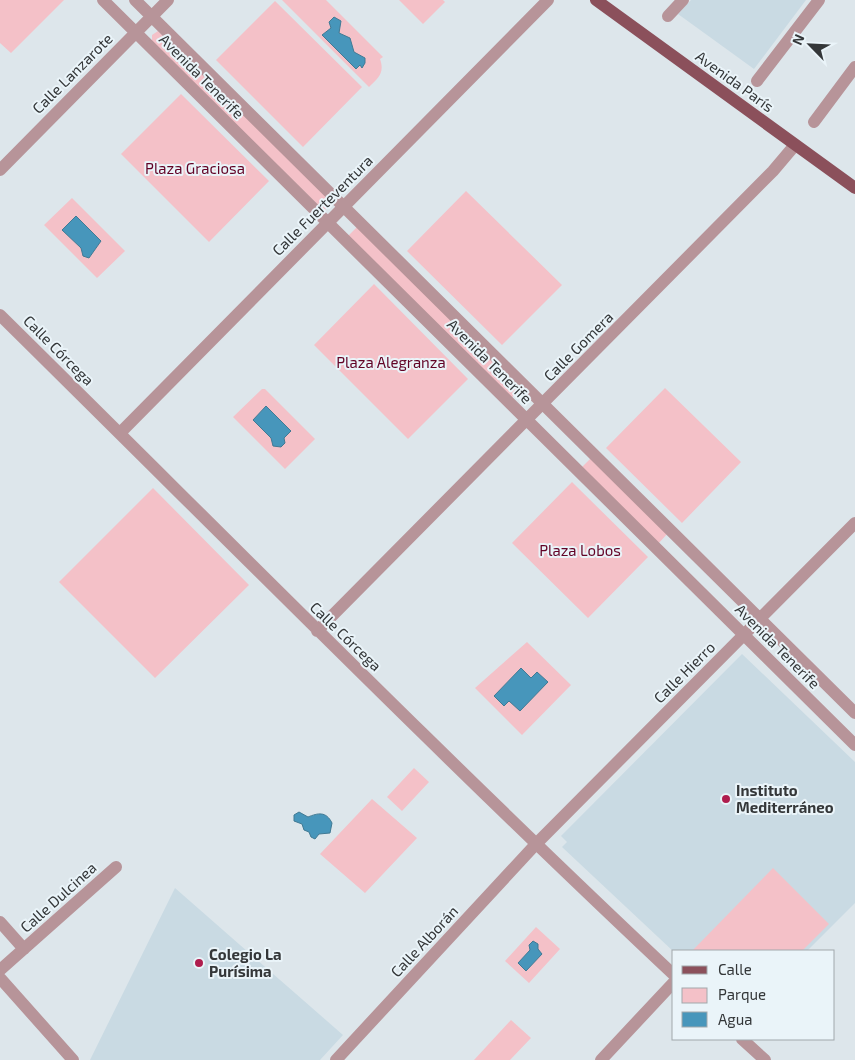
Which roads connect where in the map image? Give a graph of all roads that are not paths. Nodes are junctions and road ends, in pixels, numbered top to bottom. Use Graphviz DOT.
graph roads {
  1 [pos="103,0"];
  2 [pos="135,0"];
  3 [pos="168,0"];
  4 [pos="548,0"];
  5 [pos="596,0"];
  6 [pos="683,0"];
  7 [pos="819,0"];
  8 [pos="152,16"];
  9 [pos="668,16"];
  10 [pos="136,33"];
  11 [pos="855,67"];
  12 [pos="757,81"];
  13 [pos="814,122"];
  14 [pos="795,145"];
  15 [pos="0,170"];
  16 [pos="855,188"];
  17 [pos="344,207"];
  18 [pos="328,223"];
  19 [pos="0,315"];
  20 [pos="543,404"];
  21 [pos="527,420"];
  22 [pos="120,433"];
  23 [pos="855,523"];
  24 [pos="760,619"];
  25 [pos="317,631"];
  26 [pos="744,635"];
  27 [pos="855,713"];
  28 [pos="855,745"];
  29 [pos="536,844"];
  30 [pos="116,867"];
  31 [pos="0,922"];
  32 [pos="24,949"];
  33 [pos="0,970"];
  34 [pos="672,973"];
  35 [pos="0,978"];
  36 [pos="672,984"];
  37 [pos="743,1040"];
  38 [pos="73,1060"];
  39 [pos="336,1060"];
  40 [pos="602,1060"];
  41 [pos="765,1060"];
  1 -- 10 [label="street, Avenida Tenerife"];
  2 -- 8 [label="street, Avenida Tenerife"];
  3 -- 8 [label="street, Calle Lanzarote"];
  4 -- 17 [label="street, Calle Fuerteventura"];
  5 -- 14 [label="main road, Avenida París"];
  6 -- 9 [label="street"];
  7 -- 12 [label="street"];
  8 -- 10 [label="street, Calle Lanzarote"];
  8 -- 17 [label="street, Avenida Tenerife"];
  10 -- 15 [label="street, Calle Lanzarote"];
  10 -- 18 [label="street, Avenida Tenerife"];
  11 -- 13 [label="street"];
  14 -- 16 [label="main road, Avenida París"];
  14 -- 20 [label="street, Calle Gomera"];
  17 -- 18 [label="street, Calle Fuerteventura"];
  17 -- 20 [label="street, Avenida Tenerife"];
  18 -- 21 [label="street, Avenida Tenerife"];
  18 -- 22 [label="street, Calle Fuerteventura"];
  19 -- 22 [label="street, Calle Córcega"];
  20 -- 21 [label="street, Calle Gomera"];
  20 -- 24 [label="street, Avenida Tenerife"];
  21 -- 25 [label="street, Calle Gomera"];
  21 -- 26 [label="street, Avenida Tenerife"];
  22 -- 25 [label="street, Calle Córcega"];
  23 -- 24 [label="street, Calle Hierro"];
  24 -- 26 [label="street, Calle Hierro"];
  24 -- 27 [label="street, Avenida Tenerife"];
  25 -- 29 [label="street, Calle Córcega"];
  26 -- 28 [label="street, Avenida Tenerife"];
  26 -- 29 [label="street, Calle Hierro"];
  29 -- 34 [label="street, Calle Córcega"];
  29 -- 39 [label="street, Calle Alborán"];
  30 -- 32 [label="street, Calle Dulcinea"];
  31 -- 32 [label="street"];
  32 -- 33 [label="street, Calle Dulcinea"];
  35 -- 38 [label="street"];
  36 -- 40 [label="street"];
  37 -- 41 [label="street"];
}
